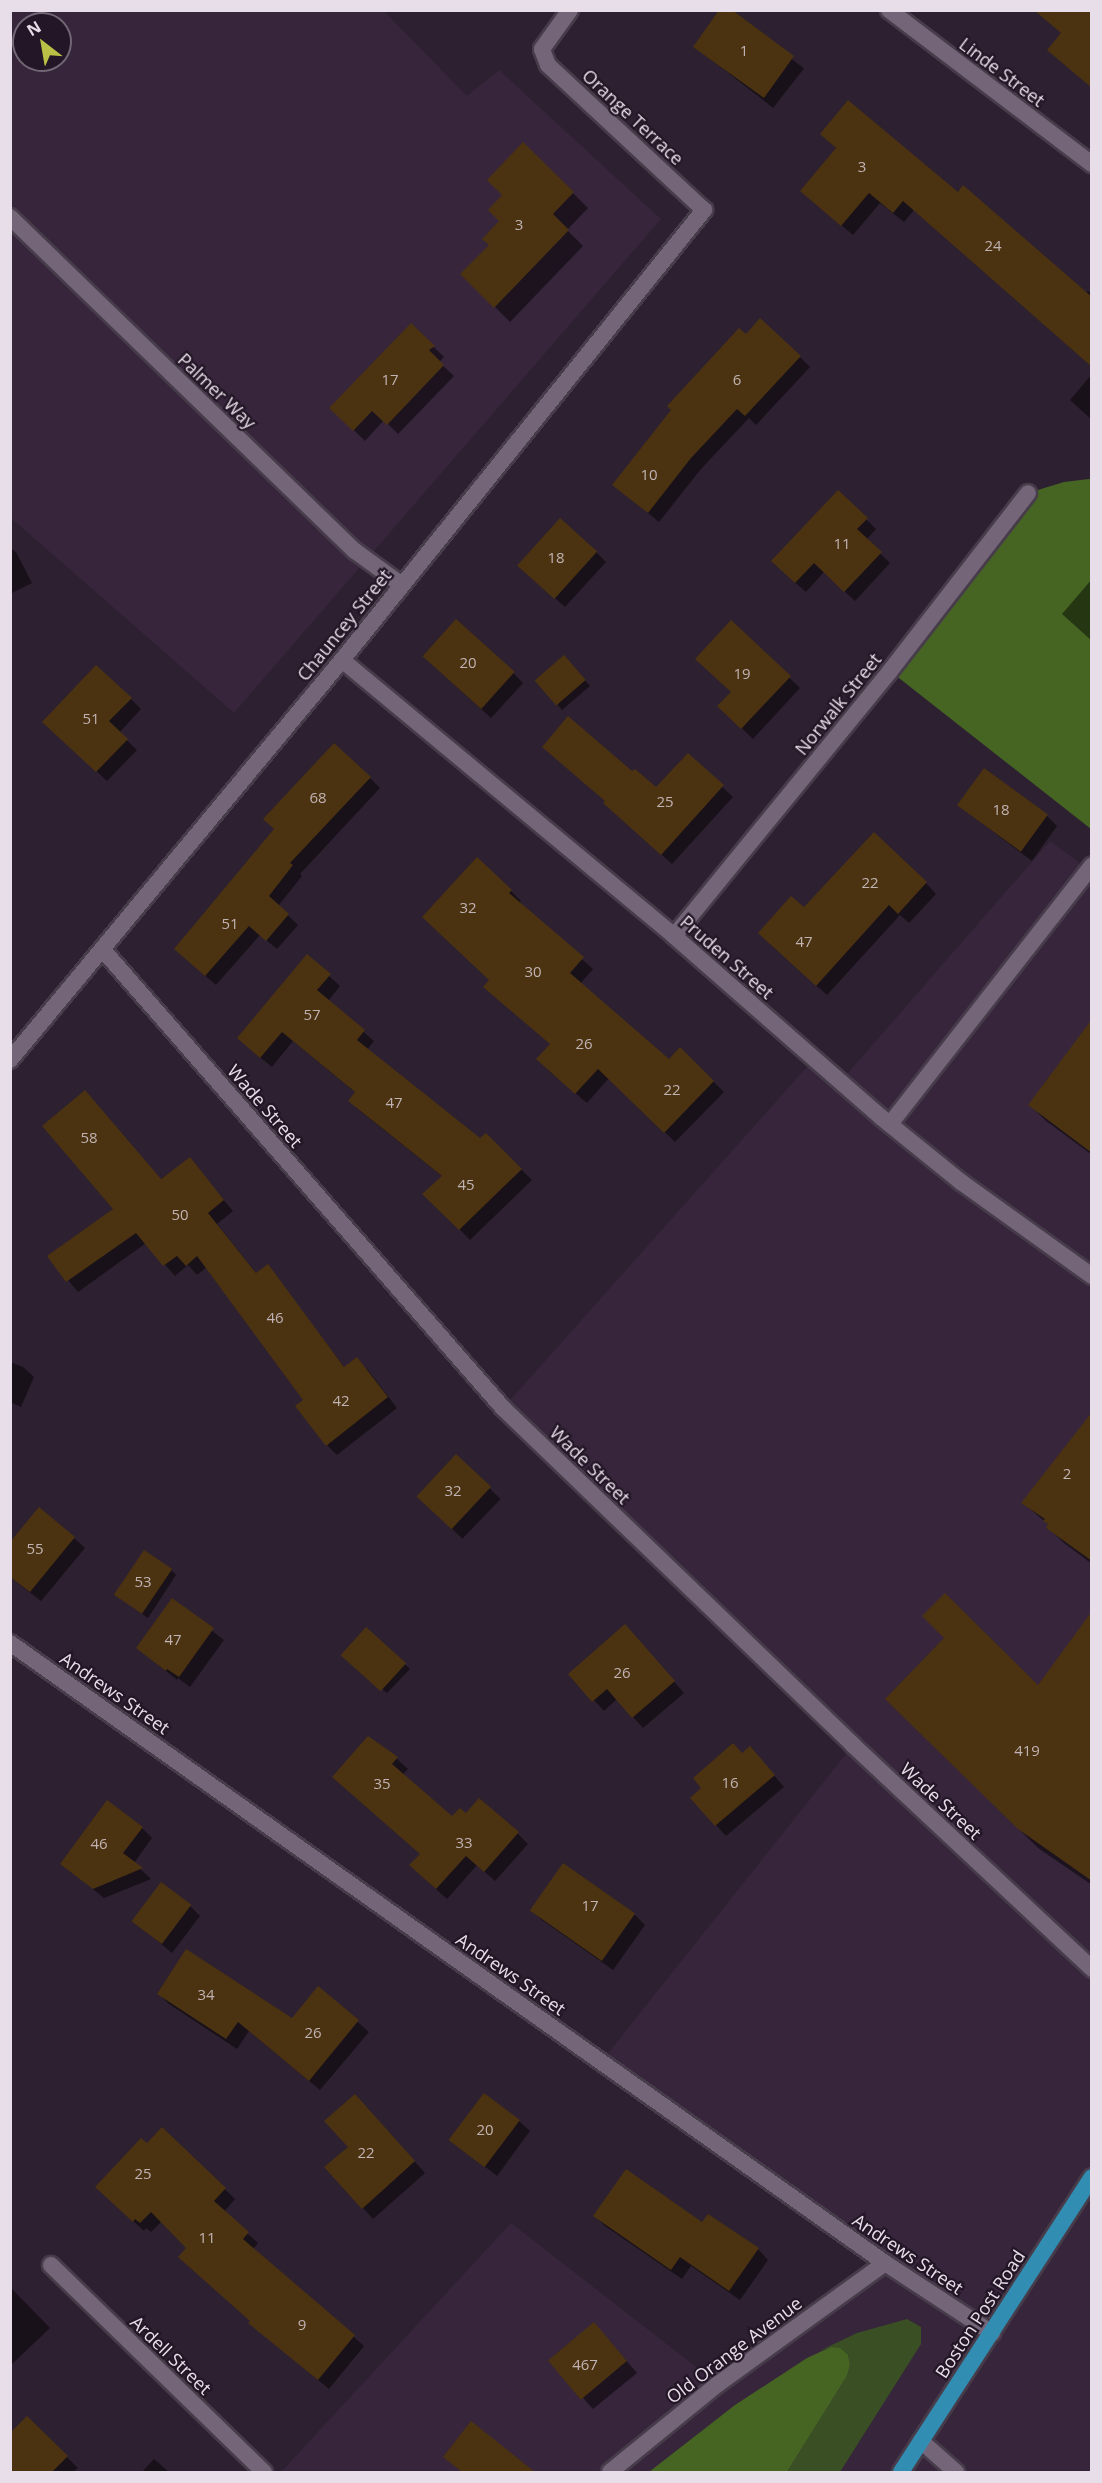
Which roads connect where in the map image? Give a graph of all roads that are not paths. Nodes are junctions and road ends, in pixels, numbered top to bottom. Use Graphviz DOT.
graph roads {
  1 [pos="570,10"];
  2 [pos="889,10"];
  3 [pos="1092,164"];
  4 [pos="704,210"];
  5 [pos="10,218"];
  6 [pos="1028,493"];
  7 [pos="402,585"];
  8 [pos="342,660"];
  9 [pos="1092,865"];
  10 [pos="675,936"];
  11 [pos="103,950"];
  12 [pos="10,1060"];
  13 [pos="891,1124"];
  14 [pos="1092,1276"];
  15 [pos="10,1643"];
  16 [pos="1092,1969"];
  17 [pos="1092,2177"];
  18 [pos="885,2263"];
  19 [pos="51,2265"];
  20 [pos="992,2333"];
  21 [pos="921,2441"];
  22 [pos="264,2472"];
  23 [pos="610,2472"];
  24 [pos="901,2472"];
  25 [pos="956,2472"];
  1 -- 4 [label="street, Orange Terrace"];
  2 -- 3 [label="street, Linde Street"];
  4 -- 7 [label="street, Chauncey Street"];
  5 -- 7 [label="street, Palmer Way"];
  6 -- 10 [label="street, Norwalk Street"];
  7 -- 8 [label="street, Chauncey Street"];
  8 -- 10 [label="street, Pruden Street"];
  8 -- 11 [label="street, Chauncey Street"];
  9 -- 13 [label="street"];
  10 -- 13 [label="street, Pruden Street"];
  11 -- 12 [label="street, Chauncey Street"];
  11 -- 16 [label="street, Wade Street"];
  13 -- 14 [label="street, Pruden Street"];
  15 -- 18 [label="street, Andrews Street"];
  17 -- 20 [label="main road, Boston Post Road"];
  18 -- 20 [label="street, Andrews Street"];
  18 -- 23 [label="street, Old Orange Avenue"];
  19 -- 22 [label="street, Ardell Street"];
  20 -- 21 [label="main road, Boston Post Road"];
  21 -- 24 [label="main road, Boston Post Road"];
  21 -- 25 [label="street"];
}
